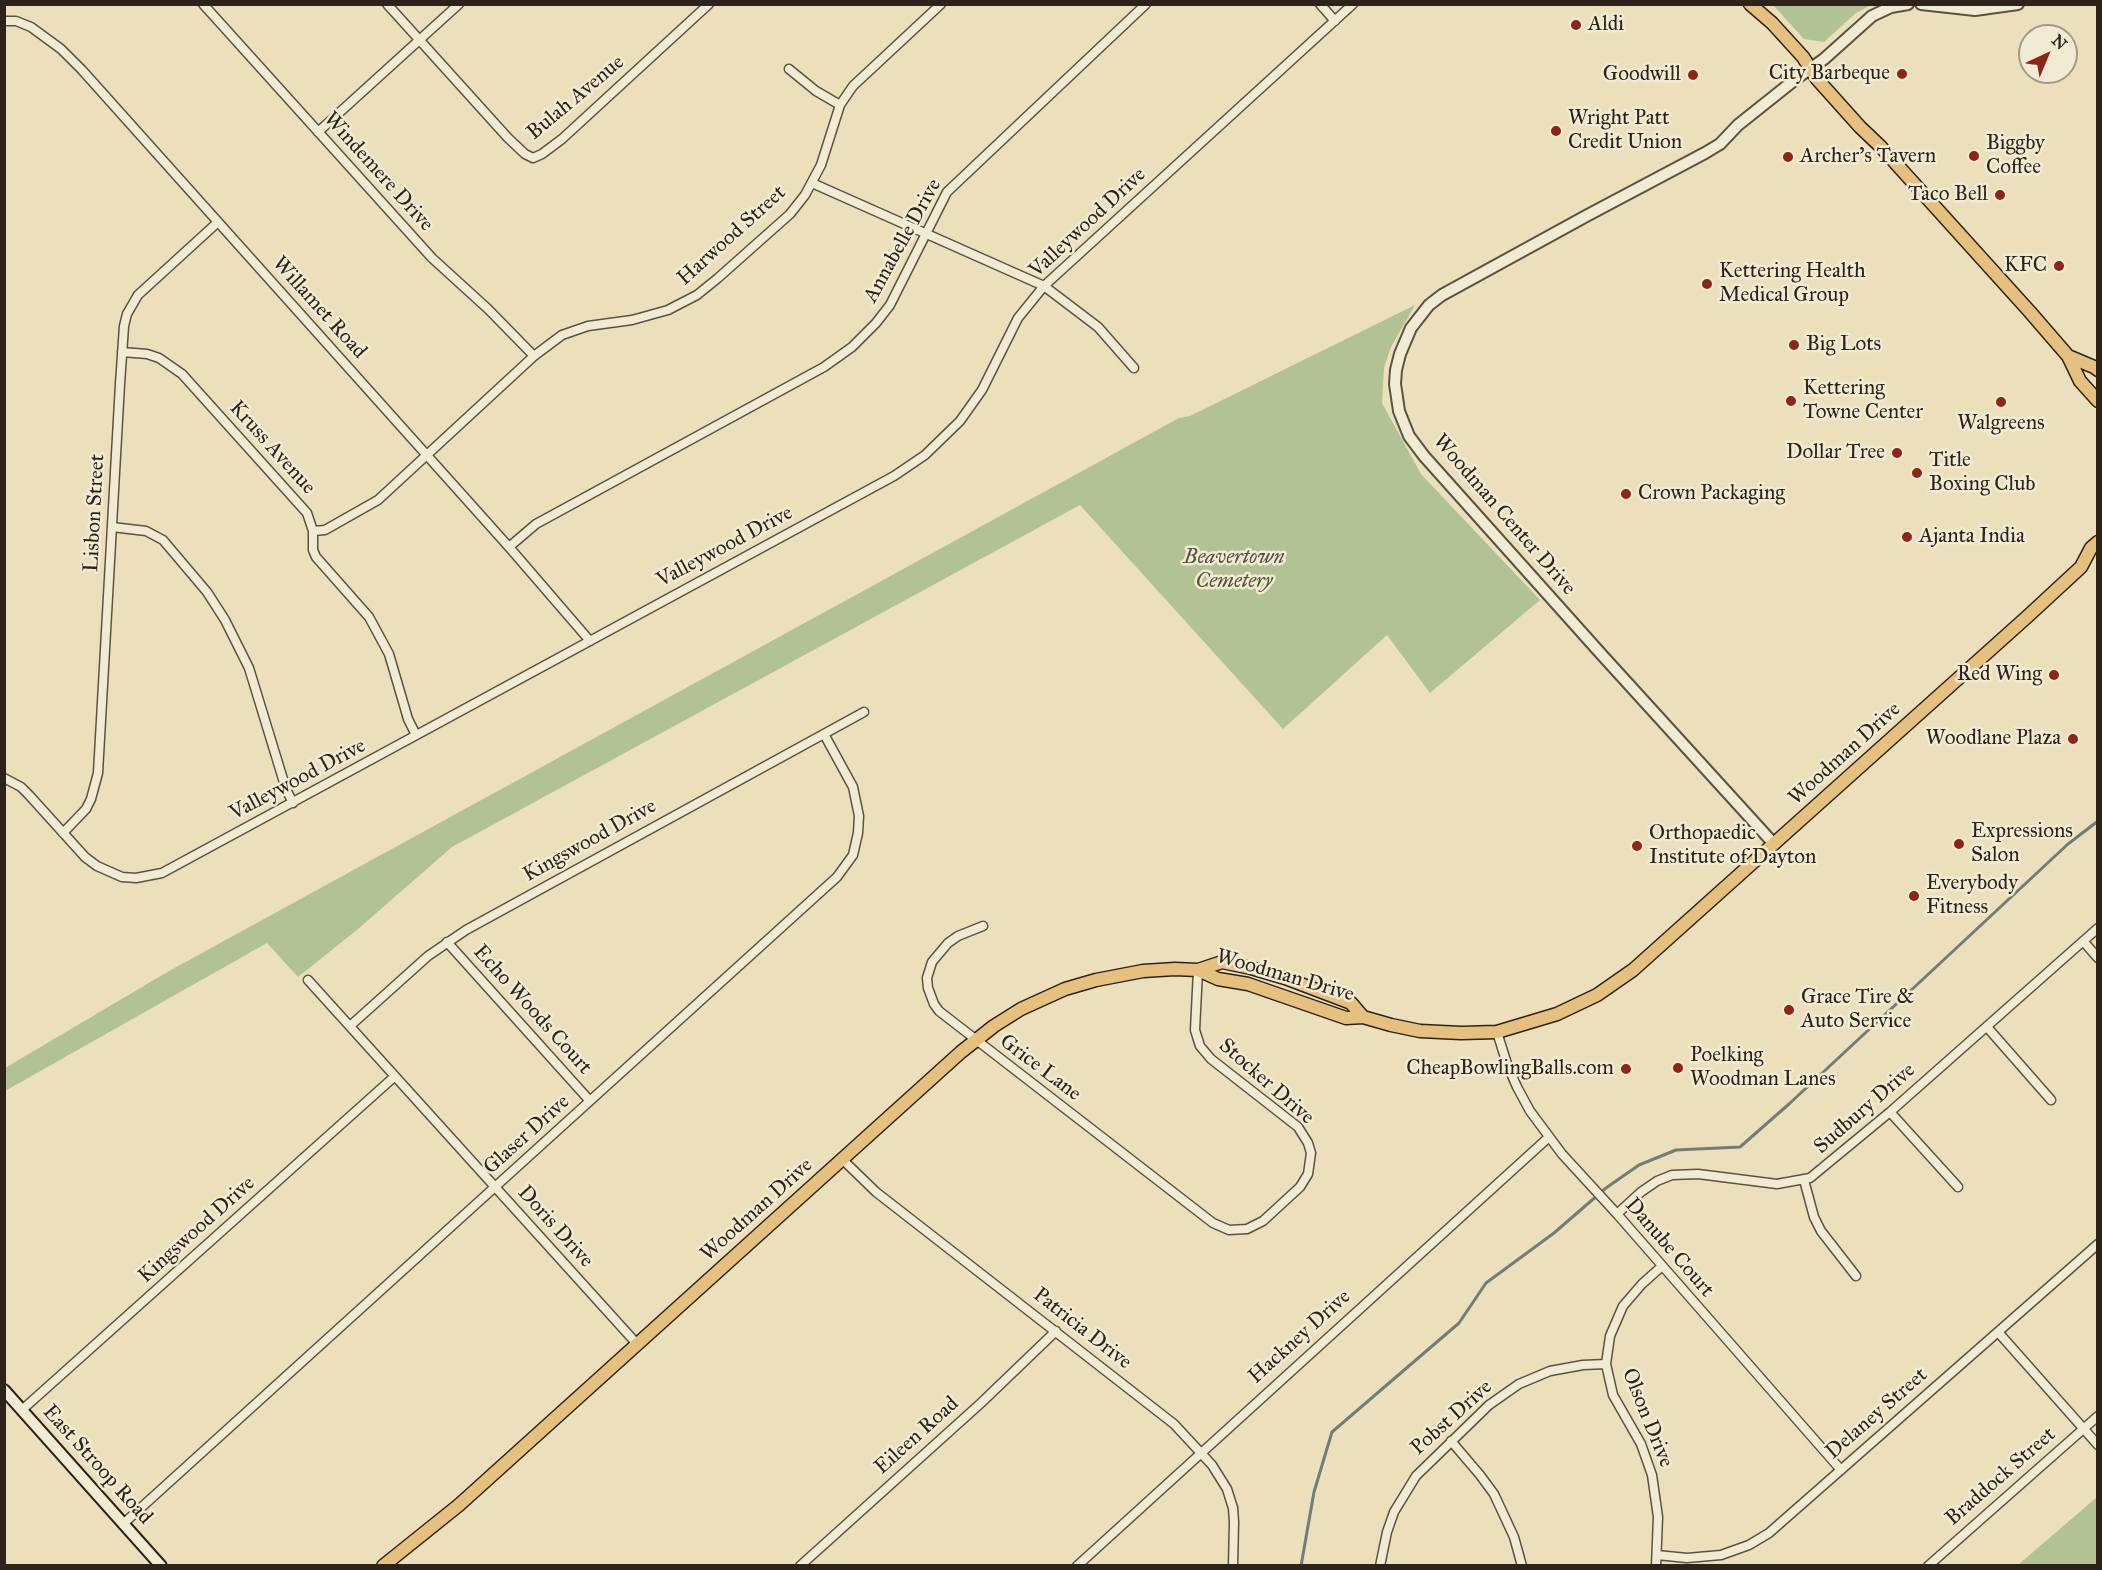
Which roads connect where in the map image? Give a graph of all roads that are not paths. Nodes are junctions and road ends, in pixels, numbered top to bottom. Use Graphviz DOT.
graph roads {
  1 [pos="203,4"];
  2 [pos="387,4"];
  3 [pos="459,4"];
  4 [pos="709,4"];
  5 [pos="1146,4"];
  6 [pos="1320,4"];
  7 [pos="1353,4"];
  8 [pos="1750,4"];
  9 [pos="1908,4"];
  10 [pos="1921,4"];
  11 [pos="2018,4"];
  12 [pos="934,7"];
  13 [pos="4,21"];
  14 [pos="1335,21"];
  15 [pos="420,42"];
  16 [pos="789,69"];
  17 [pos="1810,69"];
  18 [pos="840,105"];
  19 [pos="318,132"];
  20 [pos="812,183"];
  21 [pos="218,222"];
  22 [pos="925,234"];
  23 [pos="1044,286"];
  24 [pos="122,352"];
  25 [pos="534,356"];
  26 [pos="2068,356"];
  27 [pos="1134,368"];
  28 [pos="2097,370"];
  29 [pos="2097,401"];
  30 [pos="427,456"];
  31 [pos="112,527"];
  32 [pos="313,531"];
  33 [pos="2097,542"];
  34 [pos="509,547"];
  35 [pos="2097,562"];
  36 [pos="2081,567"];
  37 [pos="590,641"];
  38 [pos="864,712"];
  39 [pos="824,734"];
  40 [pos="416,735"];
  41 [pos="4,778"];
  42 [pos="293,803"];
  43 [pos="63,833"];
  44 [pos="1774,844"];
  45 [pos="983,926"];
  46 [pos="2097,928"];
  47 [pos="2083,941"];
  48 [pos="447,942"];
  49 [pos="2097,958"];
  50 [pos="1198,970"];
  51 [pos="308,980"];
  52 [pos="350,1026"];
  53 [pos="1987,1027"];
  54 [pos="1497,1032"];
  55 [pos="975,1041"];
  56 [pos="394,1077"];
  57 [pos="2051,1100"];
  58 [pos="590,1101"];
  59 [pos="1890,1112"];
  60 [pos="1549,1137"];
  61 [pos="843,1160"];
  62 [pos="1804,1180"];
  63 [pos="495,1187"];
  64 [pos="1958,1187"];
  65 [pos="1617,1214"];
  66 [pos="1213,1223"];
  67 [pos="2097,1244"];
  68 [pos="1661,1267"];
  69 [pos="1856,1276"];
  70 [pos="1056,1331"];
  71 [pos="1998,1332"];
  72 [pos="637,1344"];
  73 [pos="1606,1364"];
  74 [pos="4,1389"];
  75 [pos="23,1409"];
  76 [pos="2097,1416"];
  77 [pos="2083,1429"];
  78 [pos="1451,1440"];
  79 [pos="2097,1445"];
  80 [pos="1200,1451"];
  81 [pos="1841,1470"];
  82 [pos="123,1524"];
  83 [pos="1657,1555"];
  84 [pos="161,1566"];
  85 [pos="383,1566"];
  86 [pos="800,1566"];
  87 [pos="1077,1566"];
  88 [pos="1233,1566"];
  89 [pos="1380,1566"];
  90 [pos="1522,1566"];
  91 [pos="1656,1566"];
  92 [pos="1928,1566"];
  1 -- 19 [label="street, Windemere Drive"];
  2 -- 15 [label="street"];
  3 -- 15 [label="street"];
  4 -- 15 [label="street, Bulah Avenue"];
  5 -- 22 [label="street, Annabelle Drive"];
  6 -- 14 [label="street"];
  7 -- 14 [label="street, Valleywood Drive"];
  8 -- 17 [label="main road"];
  9 -- 17 [label="street, Woodman Center Drive"];
  10 -- 11 [label="street"];
  12 -- 18 [label="street, Harwood Street"];
  13 -- 21 [label="street, Willamet Road"];
  14 -- 23 [label="street, Valleywood Drive"];
  15 -- 19 [label="street"];
  16 -- 18 [label="street"];
  17 -- 26 [label="main road"];
  17 -- 44 [label="street, Woodman Center Drive"];
  18 -- 20 [label="street, Harwood Street"];
  19 -- 25 [label="street, Windemere Drive"];
  20 -- 22 [label="street"];
  20 -- 25 [label="street, Harwood Street"];
  21 -- 24 [label="street, Lisbon Street"];
  21 -- 30 [label="street, Willamet Road"];
  22 -- 23 [label="street"];
  22 -- 34 [label="street, Annabelle Drive"];
  23 -- 27 [label="street"];
  23 -- 37 [label="street, Valleywood Drive"];
  24 -- 31 [label="street, Lisbon Street"];
  24 -- 32 [label="street, Kruss Avenue"];
  25 -- 30 [label="street, Harwood Street"];
  26 -- 28 [label="main road"];
  26 -- 29 [label="main road"];
  30 -- 32 [label="street, Harwood Street"];
  30 -- 34 [label="street, Willamet Road"];
  31 -- 42 [label="street"];
  31 -- 43 [label="street, Lisbon Street"];
  32 -- 40 [label="street, Kruss Avenue"];
  33 -- 36 [label="main road, Woodman Drive"];
  34 -- 37 [label="street, Willamet Road"];
  35 -- 36 [label="main road, Woodman Drive"];
  36 -- 44 [label="main road, Woodman Drive"];
  37 -- 40 [label="street, Valleywood Drive"];
  38 -- 39 [label="street, Kingswood Drive"];
  39 -- 48 [label="street, Kingswood Drive"];
  39 -- 58 [label="street, Glaser Drive"];
  40 -- 42 [label="street, Valleywood Drive"];
  41 -- 43 [label="street, Valleywood Drive"];
  42 -- 43 [label="street, Valleywood Drive"];
  44 -- 54 [label="main road, Woodman Drive"];
  45 -- 55 [label="street, Grice Lane"];
  46 -- 47 [label="street, Sudbury Drive"];
  47 -- 49 [label="street"];
  47 -- 53 [label="street, Sudbury Drive"];
  48 -- 52 [label="street, Kingswood Drive"];
  48 -- 58 [label="street, Echo Woods Court"];
  50 -- 54 [label="main road, Woodman Drive"];
  50 -- 55 [label="main road, Woodman Drive"];
  50 -- 66 [label="street, Stocker Drive"];
  51 -- 52 [label="street, Doris Drive"];
  52 -- 56 [label="street, Doris Drive"];
  53 -- 57 [label="street"];
  53 -- 59 [label="street, Sudbury Drive"];
  54 -- 60 [label="street, Danube Court"];
  55 -- 61 [label="main road, Woodman Drive"];
  55 -- 66 [label="street, Grice Lane"];
  56 -- 63 [label="street, Doris Drive"];
  56 -- 75 [label="street, Kingswood Drive"];
  58 -- 63 [label="street, Glaser Drive"];
  59 -- 62 [label="street, Sudbury Drive"];
  59 -- 64 [label="street"];
  60 -- 65 [label="street, Danube Court"];
  60 -- 80 [label="street, Hackney Drive"];
  61 -- 70 [label="street, Patricia Drive"];
  61 -- 72 [label="main road, Woodman Drive"];
  62 -- 65 [label="street, Sudbury Drive"];
  62 -- 69 [label="street"];
  63 -- 72 [label="street, Doris Drive"];
  63 -- 82 [label="street, Glaser Drive"];
  65 -- 68 [label="street, Danube Court"];
  67 -- 71 [label="street, Delaney Street"];
  68 -- 73 [label="street, Olson Drive"];
  68 -- 81 [label="street, Danube Court"];
  70 -- 80 [label="street, Patricia Drive"];
  70 -- 86 [label="street, Eileen Road"];
  71 -- 77 [label="street"];
  71 -- 81 [label="street, Delaney Street"];
  72 -- 85 [label="main road, Woodman Drive"];
  73 -- 78 [label="street, Pobst Drive"];
  73 -- 83 [label="street, Olson Drive"];
  74 -- 75 [label="street, East Stroop Road"];
  75 -- 82 [label="street, East Stroop Road"];
  76 -- 77 [label="street, Braddock Street"];
  77 -- 79 [label="street"];
  77 -- 92 [label="street, Braddock Street"];
  78 -- 89 [label="street, Pobst Drive"];
  78 -- 90 [label="street"];
  80 -- 87 [label="street, Hackney Drive"];
  80 -- 88 [label="street, Patricia Drive"];
  81 -- 83 [label="street, Delaney Street"];
  82 -- 84 [label="street, East Stroop Road"];
  83 -- 91 [label="street, Olson Drive"];
}
